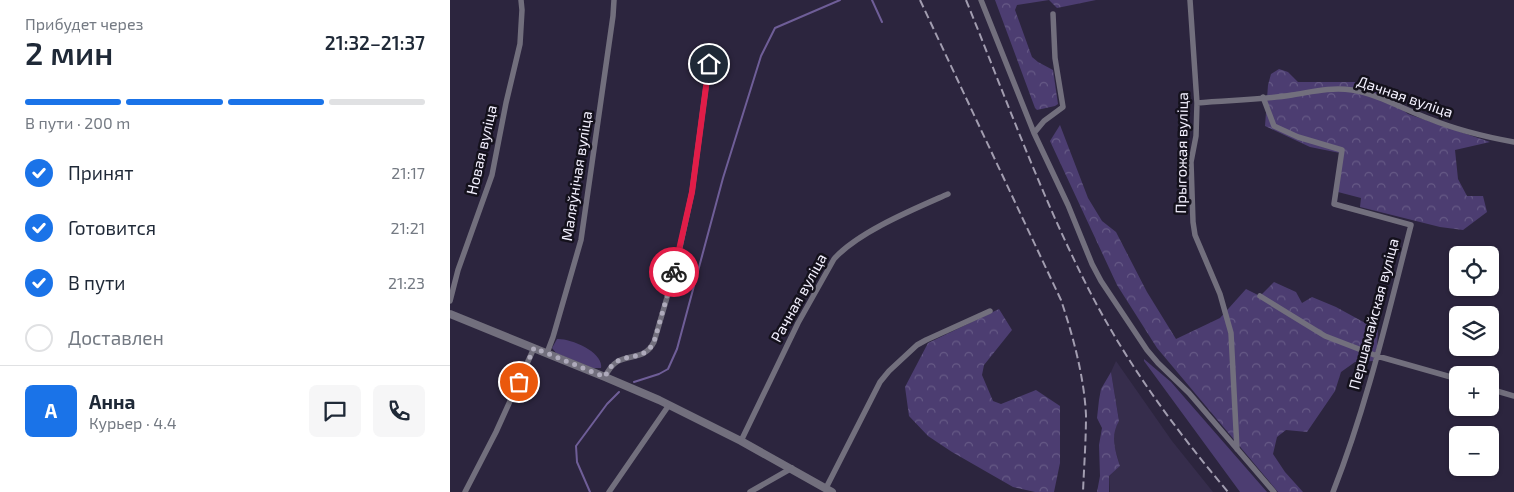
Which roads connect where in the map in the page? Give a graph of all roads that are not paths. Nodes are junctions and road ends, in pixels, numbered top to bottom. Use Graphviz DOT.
graph roads {
  1 [pos="521,0"];
  2 [pos="614,0"];
  3 [pos="981,0"];
  4 [pos="1190,0"];
  5 [pos="1053,14"];
  6 [pos="709,64"];
  7 [pos="1263,98"];
  8 [pos="1197,103"];
  9 [pos="1034,133"];
  10 [pos="1514,142"];
  11 [pos="948,194"];
  12 [pos="1260,296"];
  13 [pos="450,302"];
  14 [pos="990,311"];
  15 [pos="450,314"];
  16 [pos="534,348"];
  17 [pos="547,353"];
  18 [pos="1377,356"];
  19 [pos="1449,376"];
  20 [pos="605,377"];
  21 [pos="1499,392"];
  22 [pos="1514,396"];
  23 [pos="669,405"];
  24 [pos="741,441"];
  25 [pos="1236,449"];
  26 [pos="792,468"];
  27 [pos="829,490"];
  28 [pos="464,492"];
  29 [pos="609,492"];
  30 [pos="750,492"];
  31 [pos="1274,492"];
  32 [pos="1333,492"];
  1 -- 13 [label="street, Новая вуліца"];
  2 -- 17 [label="street, Маляўнічая вуліца"];
  3 -- 9 [label="street"];
  4 -- 8 [label="street, Прыгожая вуліца"];
  5 -- 9 [label="street"];
  6 -- 20 [label="street"];
  7 -- 8 [label="street, Дачная вуліца"];
  7 -- 10 [label="street, Дачная вуліца"];
  7 -- 18 [label="street, Першамайская вуліца"];
  8 -- 25 [label="street, Прыгожая вуліца"];
  9 -- 25 [label="street"];
  11 -- 24 [label="street, Рачная вуліца"];
  12 -- 18 [label="street"];
  14 -- 27 [label="street"];
  15 -- 16 [label="street"];
  16 -- 17 [label="street"];
  16 -- 28 [label="street"];
  17 -- 20 [label="street"];
  18 -- 19 [label="street"];
  18 -- 32 [label="street, Першамайская вуліца"];
  20 -- 23 [label="street"];
  21 -- 22 [label="street"];
  23 -- 24 [label="street"];
  23 -- 29 [label="street"];
  24 -- 26 [label="street"];
  25 -- 31 [label="street"];
  26 -- 27 [label="street"];
  26 -- 30 [label="street"];
}
